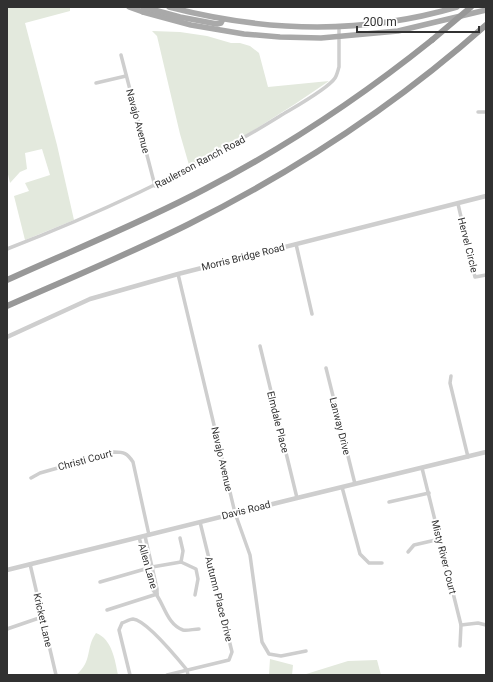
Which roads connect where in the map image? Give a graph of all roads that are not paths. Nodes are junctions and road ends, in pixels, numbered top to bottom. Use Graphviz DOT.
graph roads {
  1 [pos="129,7"];
  2 [pos="169,7"];
  3 [pos="457,7"];
  4 [pos="471,7"];
  5 [pos="486,10"];
  6 [pos="143,12"];
  7 [pos="223,19"];
  8 [pos="486,25"];
  9 [pos="339,27"];
  10 [pos="338,37"];
  11 [pos="121,55"];
  12 [pos="126,76"];
  13 [pos="96,83"];
  14 [pos="478,112"];
  15 [pos="486,112"];
  16 [pos="155,186"];
  17 [pos="486,198"];
  18 [pos="458,204"];
  19 [pos="296,244"];
  20 [pos="7,249"];
  21 [pos="178,274"];
  22 [pos="486,275"];
  23 [pos="7,279"];
  24 [pos="7,306"];
  25 [pos="312,314"];
  26 [pos="7,337"];
  27 [pos="260,346"];
  28 [pos="326,368"];
  29 [pos="451,376"];
  30 [pos="486,452"];
  31 [pos="468,457"];
  32 [pos="422,468"];
  33 [pos="30,478"];
  34 [pos="355,484"];
  35 [pos="342,487"];
  36 [pos="429,493"];
  37 [pos="297,498"];
  38 [pos="389,502"];
  39 [pos="235,513"];
  40 [pos="200,522"];
  41 [pos="147,536"];
  42 [pos="140,537"];
  43 [pos="180,538"];
  44 [pos="440,539"];
  45 [pos="408,552"];
  46 [pos="181,562"];
  47 [pos="382,563"];
  48 [pos="30,564"];
  49 [pos="152,567"];
  50 [pos="147,568"];
  51 [pos="7,570"];
  52 [pos="100,582"];
  53 [pos="157,594"];
  54 [pos="195,595"];
  55 [pos="107,610"];
  56 [pos="42,617"];
  57 [pos="486,625"];
  58 [pos="461,626"];
  59 [pos="7,629"];
  60 [pos="199,629"];
  61 [pos="460,646"];
  62 [pos="306,651"];
  63 [pos="187,670"];
  64 [pos="56,675"];
  65 [pos="130,675"];
  66 [pos="167,675"];
  67 [pos="188,675"];
  1 -- 6 [label="main road"];
  2 -- 7 [label="main road"];
  3 -- 9 [label="main road"];
  4 -- 23 [label="highway, bridge"];
  5 -- 10 [label="main road"];
  6 -- 7 [label="main road"];
  6 -- 10 [label="main road"];
  7 -- 9 [label="main road"];
  8 -- 24 [label="highway"];
  9 -- 10 [label="street, Raulerson Ranch Road"];
  10 -- 16 [label="street, Raulerson Ranch Road"];
  11 -- 12 [label="street, Navajo Avenue"];
  12 -- 13 [label="street"];
  12 -- 16 [label="street, Navajo Avenue"];
  14 -- 15 [label="street"];
  16 -- 20 [label="street, Raulerson Ranch Road"];
  17 -- 18 [label="street, Morris Bridge Road"];
  18 -- 19 [label="street, Morris Bridge Road"];
  18 -- 22 [label="street, Hervel Circle"];
  19 -- 21 [label="street, Morris Bridge Road"];
  19 -- 25 [label="street"];
  21 -- 26 [label="street, Morris Bridge Road"];
  21 -- 39 [label="street, Navajo Avenue"];
  27 -- 37 [label="street, Elmdale Place"];
  28 -- 34 [label="street, Lanway Drive"];
  29 -- 31 [label="street"];
  30 -- 31 [label="street, Davis Road"];
  31 -- 32 [label="street, Davis Road"];
  32 -- 34 [label="street, Davis Road"];
  32 -- 36 [label="street, Misty River Court"];
  33 -- 41 [label="street, Christi Court"];
  34 -- 35 [label="street, Davis Road"];
  35 -- 37 [label="street, Davis Road"];
  35 -- 47 [label="street"];
  36 -- 38 [label="street"];
  36 -- 44 [label="street, Misty River Court"];
  37 -- 39 [label="street, Davis Road"];
  39 -- 40 [label="street, Davis Road"];
  39 -- 62 [label="street, Navajo Avenue"];
  40 -- 41 [label="street, Davis Road"];
  40 -- 63 [label="street, Autumn Place Drive"];
  41 -- 42 [label="street, Davis Road"];
  41 -- 49 [label="street, Allen Lane"];
  42 -- 48 [label="street, Davis Road"];
  42 -- 50 [label="street, Allen Lane"];
  43 -- 46 [label="street"];
  44 -- 45 [label="street"];
  44 -- 58 [label="street, Misty River Court"];
  46 -- 49 [label="street"];
  46 -- 54 [label="street"];
  48 -- 51 [label="street, Davis Road"];
  48 -- 56 [label="street, Kricket Lane"];
  49 -- 50 [label="street"];
  49 -- 53 [label="street, Allen Lane"];
  50 -- 52 [label="street"];
  50 -- 53 [label="street, Allen Lane"];
  53 -- 55 [label="street"];
  53 -- 60 [label="street, Allen Lane"];
  56 -- 59 [label="street"];
  56 -- 64 [label="street, Kricket Lane"];
  57 -- 58 [label="street"];
  58 -- 61 [label="street, Misty River Court"];
  63 -- 65 [label="street"];
  63 -- 66 [label="street, Autumn Place Drive"];
  63 -- 67 [label="street"];
}
